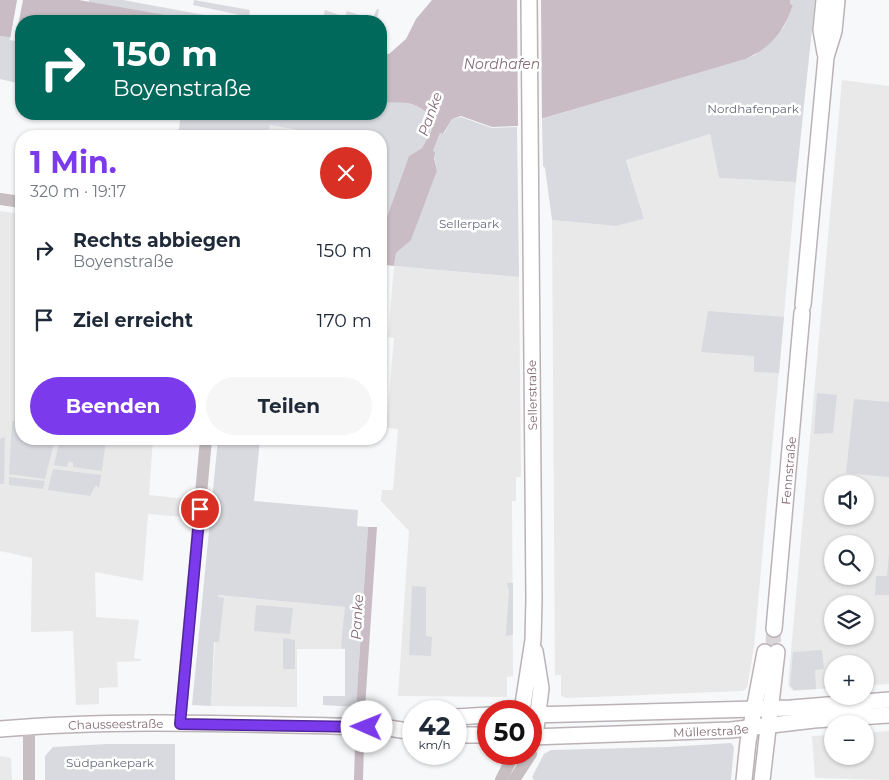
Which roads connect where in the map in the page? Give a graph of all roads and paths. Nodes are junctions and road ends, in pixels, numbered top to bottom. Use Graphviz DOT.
graph roads {
  1 [pos="529,0"];
  2 [pos="824,0"];
  3 [pos="837,0"];
  4 [pos="826,57"];
  5 [pos="0,199"];
  6 [pos="15,201"];
  7 [pos="205,445"];
  8 [pos="774,629"];
  9 [pos="533,640"];
  10 [pos="524,700"];
  11 [pos="538,700"];
  12 [pos="889,700"];
  13 [pos="756,708"];
  14 [pos="771,708"];
  15 [pos="863,709"];
  16 [pos="542,715"];
  17 [pos="889,715"];
  18 [pos="402,722"];
  19 [pos="180,724"];
  20 [pos="768,726"];
  21 [pos="29,727"];
  22 [pos="365,727"];
  23 [pos="751,728"];
  24 [pos="0,730"];
  25 [pos="402,731"];
  26 [pos="542,737"];
  27 [pos="508,765"];
  28 [pos="526,765"];
  29 [pos="519,778"];
  30 [pos="29,780"];
  31 [pos="501,780"];
  32 [pos="744,780"];
  33 [pos="762,780"];
  1 -- 9 [label="main road, Sellerstraße"];
  2 -- 4 [label="main road, Fennstraße"];
  3 -- 4 [label="main road, Fennstraße"];
  4 -- 8 [label="main road, Fennstraße"];
  5 -- 6 [label="street"];
  7 -- 19 [label="street"];
  9 -- 10 [label="main road, Sellerstraße"];
  9 -- 11 [label="main road, Sellerstraße"];
  12 -- 15 [label="main road, Müllerstraße"];
  13 -- 14 [label="main road, Müllerstraße"];
  13 -- 14 [label="main road"];
  13 -- 16 [label="main road, Müllerstraße"];
  13 -- 23 [label="main road"];
  14 -- 15 [label="main road, Müllerstraße"];
  14 -- 20 [label="main road"];
  15 -- 17 [label="main road, Müllerstraße"];
  15 -- 20 [label="main road, Müllerstraße"];
  18 -- 22 [label="main road"];
  19 -- 21 [label="main road, Chausseestraße"];
  19 -- 22 [label="main road, Chausseestraße"];
  20 -- 23 [label="main road, Müllerstraße"];
  20 -- 33 [label="main road"];
  21 -- 24 [label="main road, Chausseestraße"];
  21 -- 30 [label="street"];
  22 -- 25 [label="main road"];
  23 -- 26 [label="main road, Müllerstraße"];
  23 -- 32 [label="main road"];
  27 -- 31 [label="street"];
  28 -- 29 [label="street"];
}
